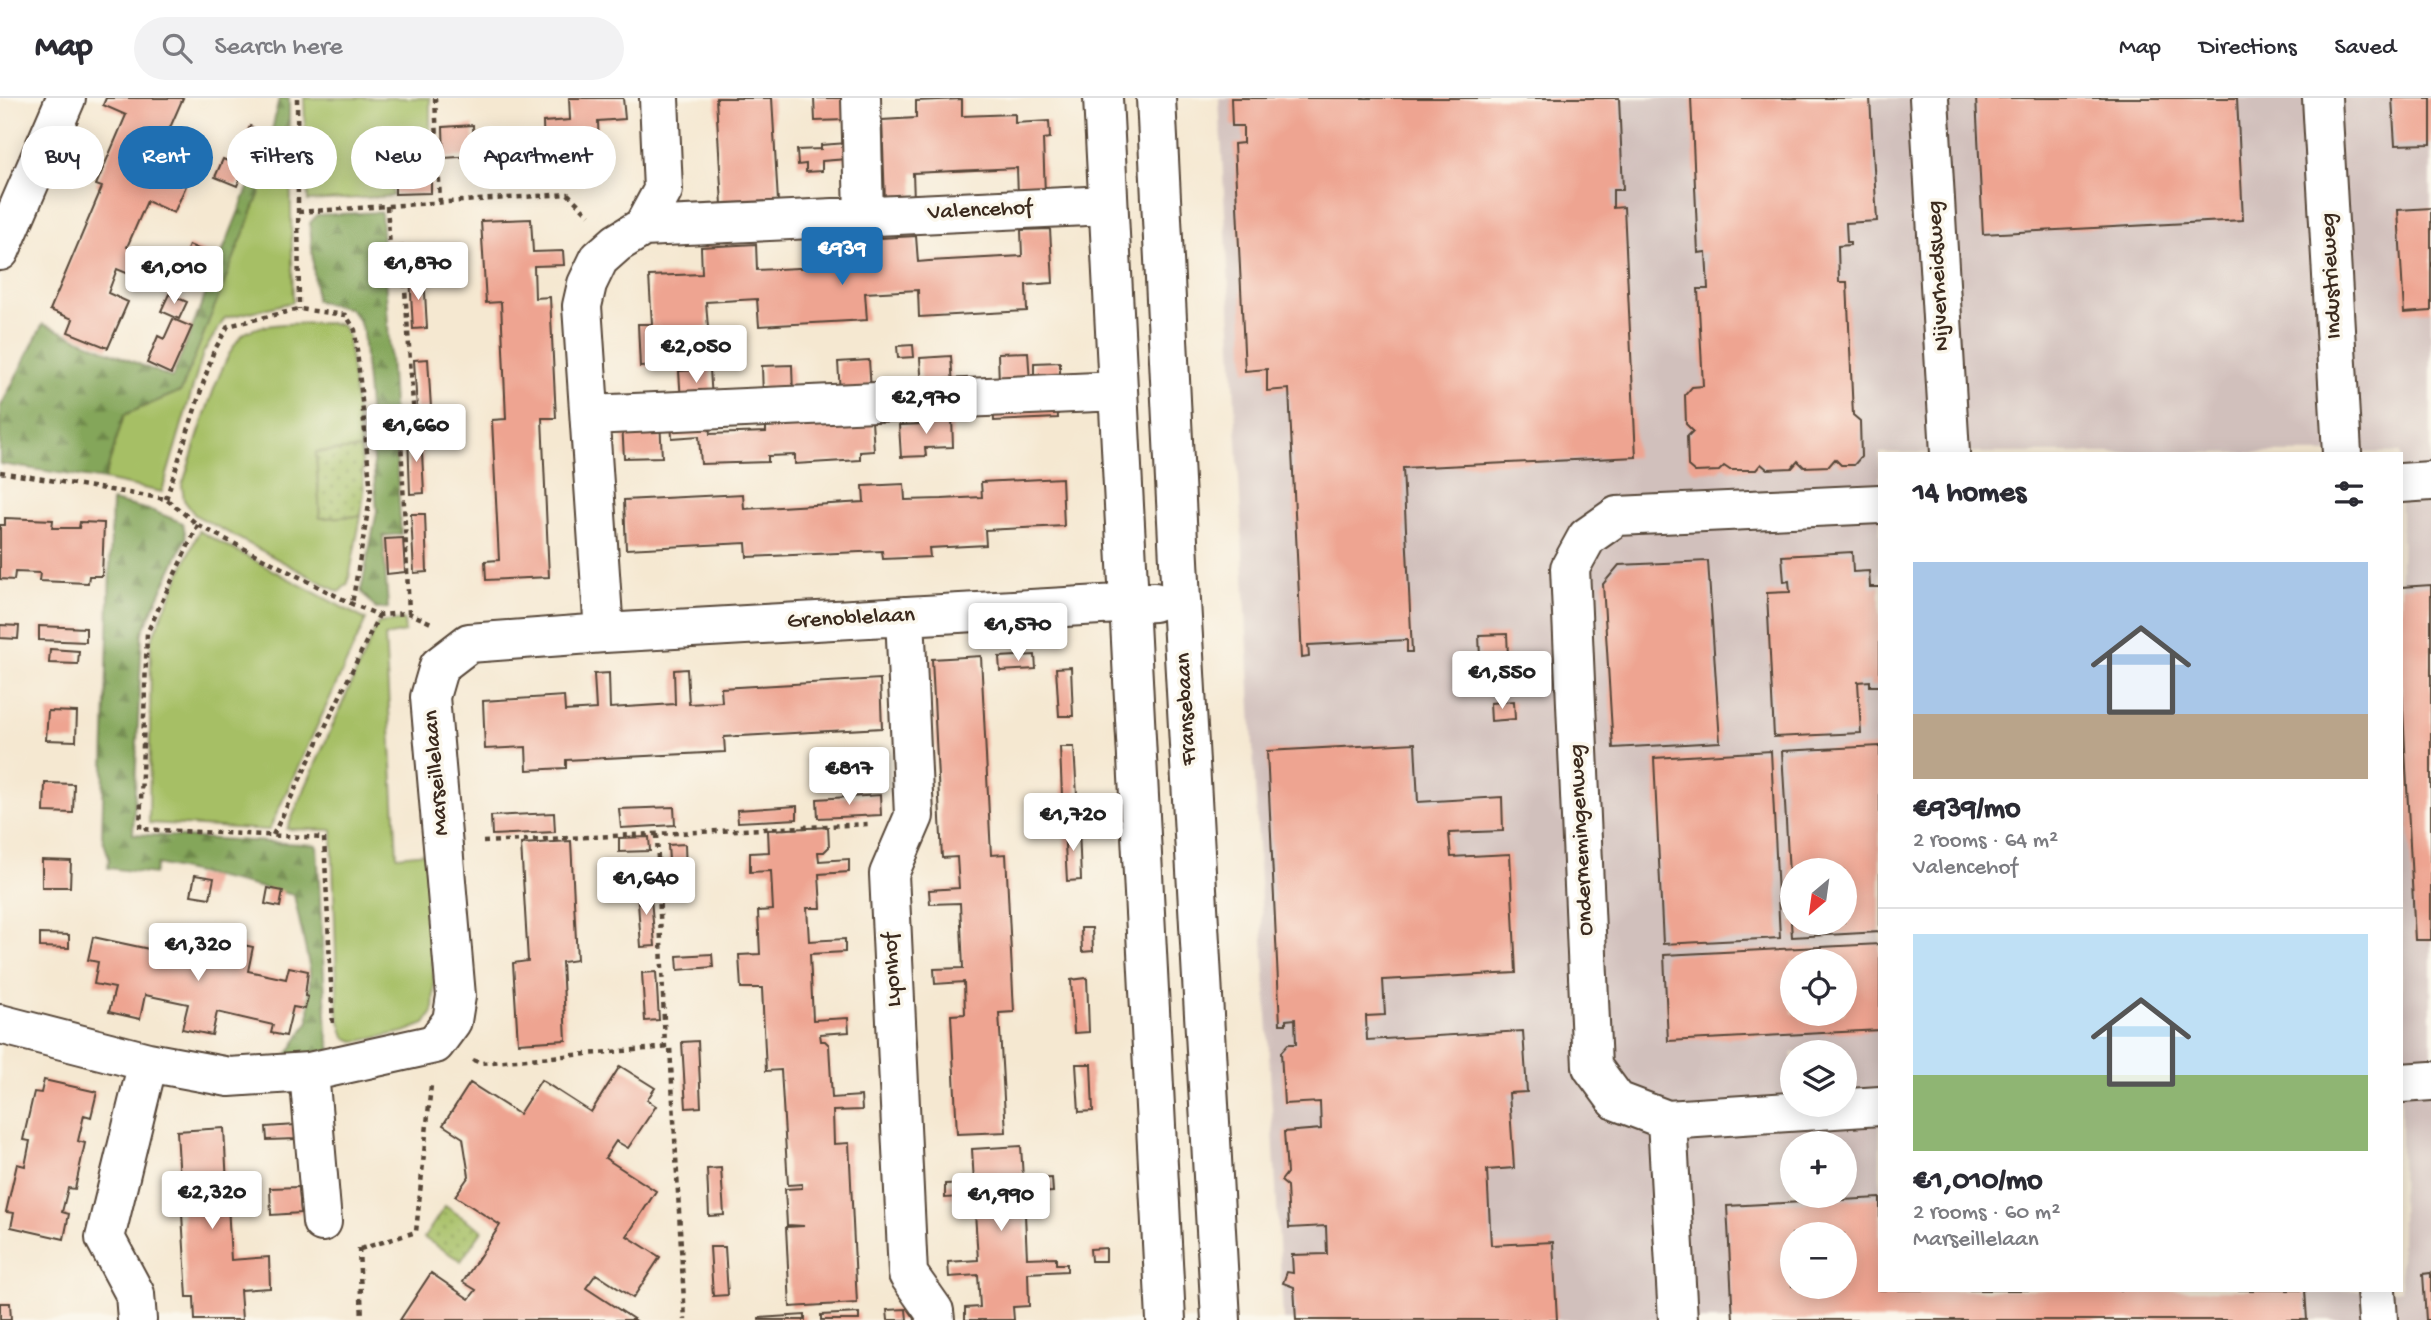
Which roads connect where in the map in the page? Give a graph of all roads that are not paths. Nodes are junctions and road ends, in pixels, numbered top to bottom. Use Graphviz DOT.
graph roads {
  1 [pos="66,98"];
  2 [pos="659,98"];
  3 [pos="861,98"];
  4 [pos="1103,98"];
  5 [pos="1156,98"];
  6 [pos="1929,98"];
  7 [pos="2322,98"];
  8 [pos="1108,205"];
  9 [pos="7,212"];
  10 [pos="864,216"];
  11 [pos="630,235"];
  12 [pos="0,251"];
  13 [pos="1118,391"];
  14 [pos="590,415"];
  15 [pos="1950,452"];
  16 [pos="2342,452"];
  17 [pos="2431,481"];
  18 [pos="2403,483"];
  19 [pos="1878,504"];
  20 [pos="1181,601"];
  21 [pos="1129,604"];
  22 [pos="905,616"];
  23 [pos="604,633"];
  24 [pos="0,1024"];
  25 [pos="148,1062"];
  26 [pos="325,1068"];
  27 [pos="2431,1081"];
  28 [pos="2403,1083"];
  29 [pos="1878,1106"];
  30 [pos="1667,1120"];
  31 [pos="322,1222"];
  32 [pos="2376,1292"];
  33 [pos="137,1320"];
  34 [pos="934,1320"];
  35 [pos="1166,1320"];
  36 [pos="1221,1320"];
  37 [pos="1678,1320"];
  38 [pos="2378,1320"];
  1 -- 9 [label="street"];
  2 -- 11 [label="street"];
  3 -- 10 [label="street"];
  4 -- 8 [label="street"];
  5 -- 20 [label="street, Fransebaan"];
  6 -- 15 [label="street, Nijverheidsweg"];
  7 -- 16 [label="street, Industrieweg"];
  8 -- 10 [label="street, Valencehof"];
  8 -- 13 [label="street"];
  9 -- 12 [label="street"];
  10 -- 11 [label="street, Valencehof"];
  11 -- 14 [label="street"];
  13 -- 14 [label="street"];
  13 -- 21 [label="street"];
  14 -- 23 [label="street"];
  17 -- 18 [label="street"];
  19 -- 30 [label="street, Ondernemingenweg"];
  20 -- 21 [label="street, Grenoblelaan"];
  20 -- 36 [label="street, Fransebaan"];
  21 -- 22 [label="street, Grenoblelaan"];
  21 -- 35 [label="street"];
  22 -- 23 [label="street, Grenoblelaan"];
  22 -- 34 [label="street, Lyonhof"];
  23 -- 26 [label="street, Marseillelaan"];
  24 -- 25 [label="street"];
  25 -- 26 [label="street"];
  25 -- 33 [label="street"];
  26 -- 31 [label="street"];
  27 -- 28 [label="street"];
  29 -- 30 [label="street"];
  30 -- 37 [label="street"];
  32 -- 38 [label="street"];
}
